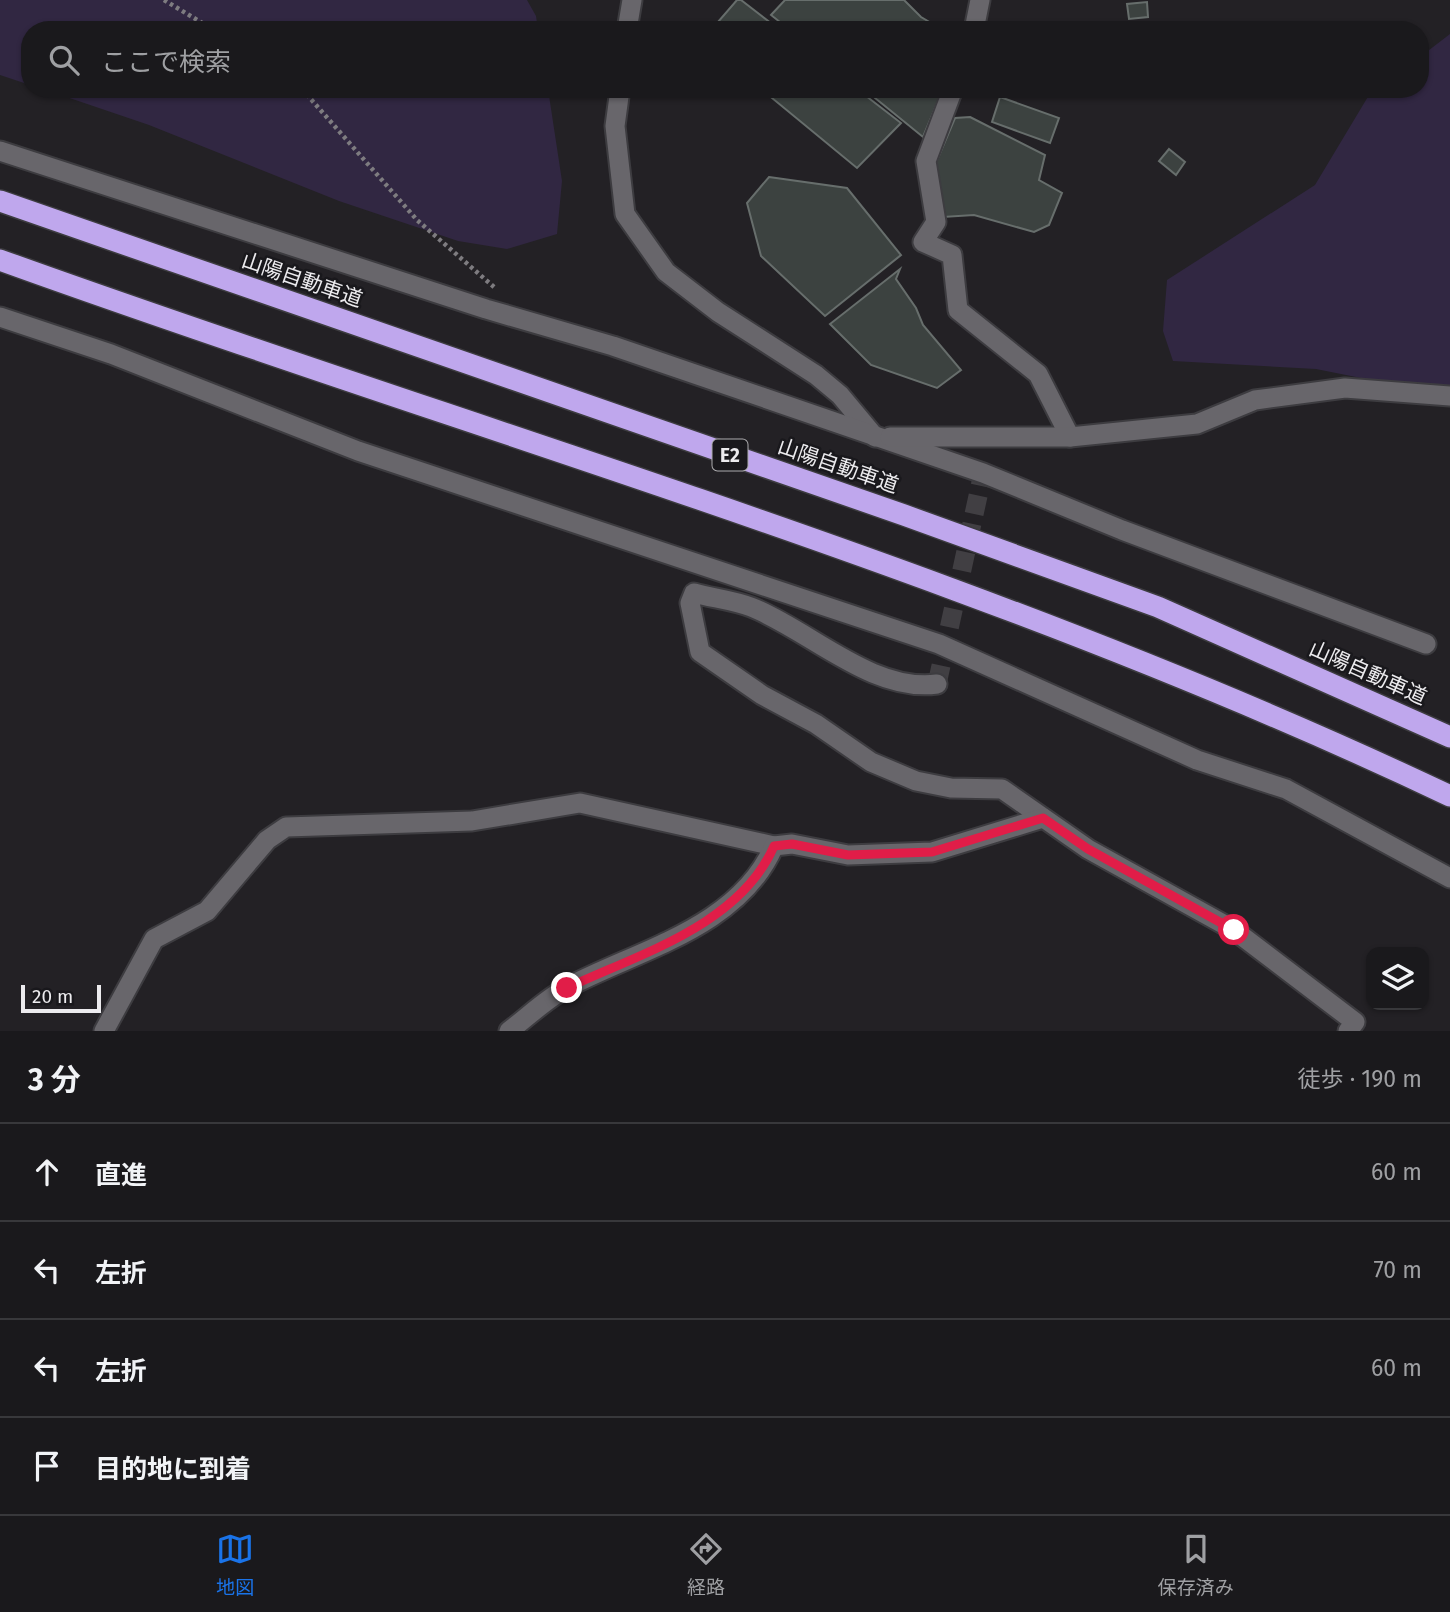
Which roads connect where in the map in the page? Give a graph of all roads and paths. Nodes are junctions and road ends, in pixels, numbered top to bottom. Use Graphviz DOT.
graph roads {
  1 [pos="164,0"];
  2 [pos="632,0"];
  3 [pos="980,0"];
  4 [pos="199,21"];
  5 [pos="628,21"];
  6 [pos="976,21"];
  7 [pos="310,98"];
  8 [pos="619,98"];
  9 [pos="950,98"];
  10 [pos="0,151"];
  11 [pos="0,201"];
  12 [pos="0,260"];
  13 [pos="500,292"];
  14 [pos="0,317"];
  15 [pos="1450,396"];
  16 [pos="1070,437"];
  17 [pos="875,438"];
  18 [pos="1426,644"];
  19 [pos="937,684"];
  20 [pos="1450,737"];
  21 [pos="1450,796"];
  22 [pos="1043,818"];
  23 [pos="774,846"];
  24 [pos="1450,878"];
  25 [pos="104,1031"];
  26 [pos="509,1031"];
  27 [pos="1348,1031"];
  1 -- 4 [label="path"];
  2 -- 5 [label="street"];
  3 -- 6 [label="street"];
  7 -- 13 [label="path"];
  8 -- 17 [label="street"];
  9 -- 16 [label="street"];
  10 -- 17 [label="street"];
  11 -- 20 [label="highway, 山陽自動車道 / E2"];
  12 -- 21 [label="highway"];
  14 -- 24 [label="street"];
  15 -- 16 [label="street"];
  16 -- 17 [label="street"];
  17 -- 18 [label="street"];
  19 -- 22 [label="street"];
  22 -- 23 [label="street"];
  22 -- 27 [label="street"];
  23 -- 25 [label="street"];
  23 -- 26 [label="street"];
}
